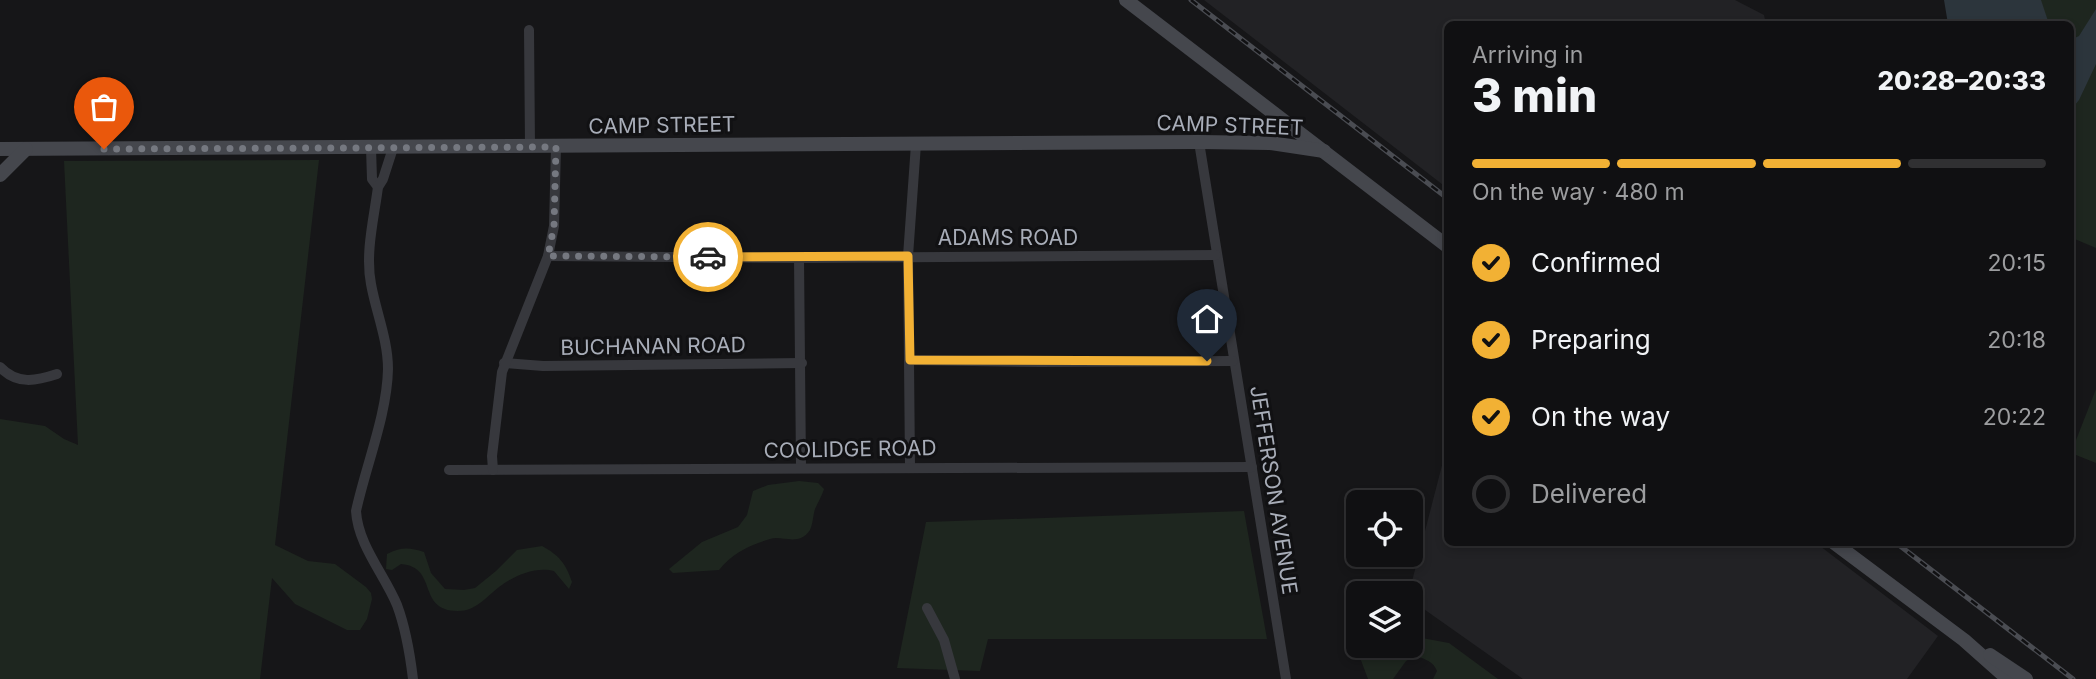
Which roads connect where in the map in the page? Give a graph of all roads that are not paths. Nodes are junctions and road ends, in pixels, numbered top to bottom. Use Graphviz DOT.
graph roads {
  1 [pos="1126,0"];
  2 [pos="529,30"];
  3 [pos="1286,122"];
  4 [pos="1199,142"];
  5 [pos="916,144"];
  6 [pos="1270,144"];
  7 [pos="530,147"];
  8 [pos="556,147"];
  9 [pos="371,148"];
  10 [pos="393,148"];
  11 [pos="0,149"];
  12 [pos="26,149"];
  13 [pos="1324,151"];
  14 [pos="0,167"];
  15 [pos="0,174"];
  16 [pos="378,187"];
  17 [pos="1444,244"];
  18 [pos="1216,255"];
  19 [pos="548,256"];
  20 [pos="908,256"];
  21 [pos="799,258"];
  22 [pos="910,360"];
  23 [pos="1233,361"];
  24 [pos="504,363"];
  25 [pos="802,363"];
  26 [pos="0,367"];
  27 [pos="57,373"];
  28 [pos="801,467"];
  29 [pos="910,467"];
  30 [pos="1252,467"];
  31 [pos="449,470"];
  32 [pos="493,470"];
  33 [pos="1838,546"];
  34 [pos="927,608"];
  35 [pos="1964,640"];
  36 [pos="413,679"];
  37 [pos="955,679"];
  38 [pos="1286,679"];
  39 [pos="2008,679"];
  40 [pos="2026,679"];
  1 -- 3 [label="main road"];
  2 -- 7 [label="street"];
  3 -- 6 [label="main road"];
  3 -- 13 [label="main road"];
  4 -- 5 [label="main road, CAMP STREET"];
  4 -- 6 [label="main road, CAMP STREET"];
  4 -- 18 [label="street, JEFFERSON AVENUE"];
  5 -- 8 [label="main road, CAMP STREET"];
  5 -- 20 [label="street"];
  6 -- 13 [label="main road, CAMP STREET"];
  7 -- 8 [label="main road, CAMP STREET"];
  7 -- 10 [label="main road, CAMP STREET"];
  8 -- 19 [label="street"];
  9 -- 10 [label="main road, CAMP STREET"];
  9 -- 12 [label="main road, CAMP STREET"];
  9 -- 16 [label="street"];
  10 -- 16 [label="street"];
  11 -- 12 [label="main road, CAMP STREET"];
  12 -- 15 [label="main road"];
  13 -- 17 [label="main road"];
  14 -- 15 [label="main road"];
  16 -- 36 [label="street"];
  18 -- 20 [label="street, ADAMS ROAD"];
  18 -- 23 [label="street, JEFFERSON AVENUE"];
  19 -- 21 [label="street, ADAMS ROAD"];
  19 -- 24 [label="street"];
  20 -- 21 [label="street, ADAMS ROAD"];
  20 -- 22 [label="street"];
  21 -- 25 [label="street"];
  22 -- 23 [label="street"];
  22 -- 29 [label="street"];
  23 -- 30 [label="street, JEFFERSON AVENUE"];
  24 -- 25 [label="street, BUCHANAN ROAD"];
  24 -- 32 [label="street"];
  25 -- 28 [label="street"];
  26 -- 27 [label="street"];
  28 -- 29 [label="street, COOLIDGE ROAD"];
  28 -- 32 [label="street, COOLIDGE ROAD"];
  29 -- 30 [label="street, COOLIDGE ROAD"];
  30 -- 38 [label="street, JEFFERSON AVENUE"];
  31 -- 32 [label="street, COOLIDGE ROAD"];
  33 -- 35 [label="main road"];
  34 -- 37 [label="street"];
  35 -- 39 [label="main road"];
  35 -- 40 [label="main road"];
}
